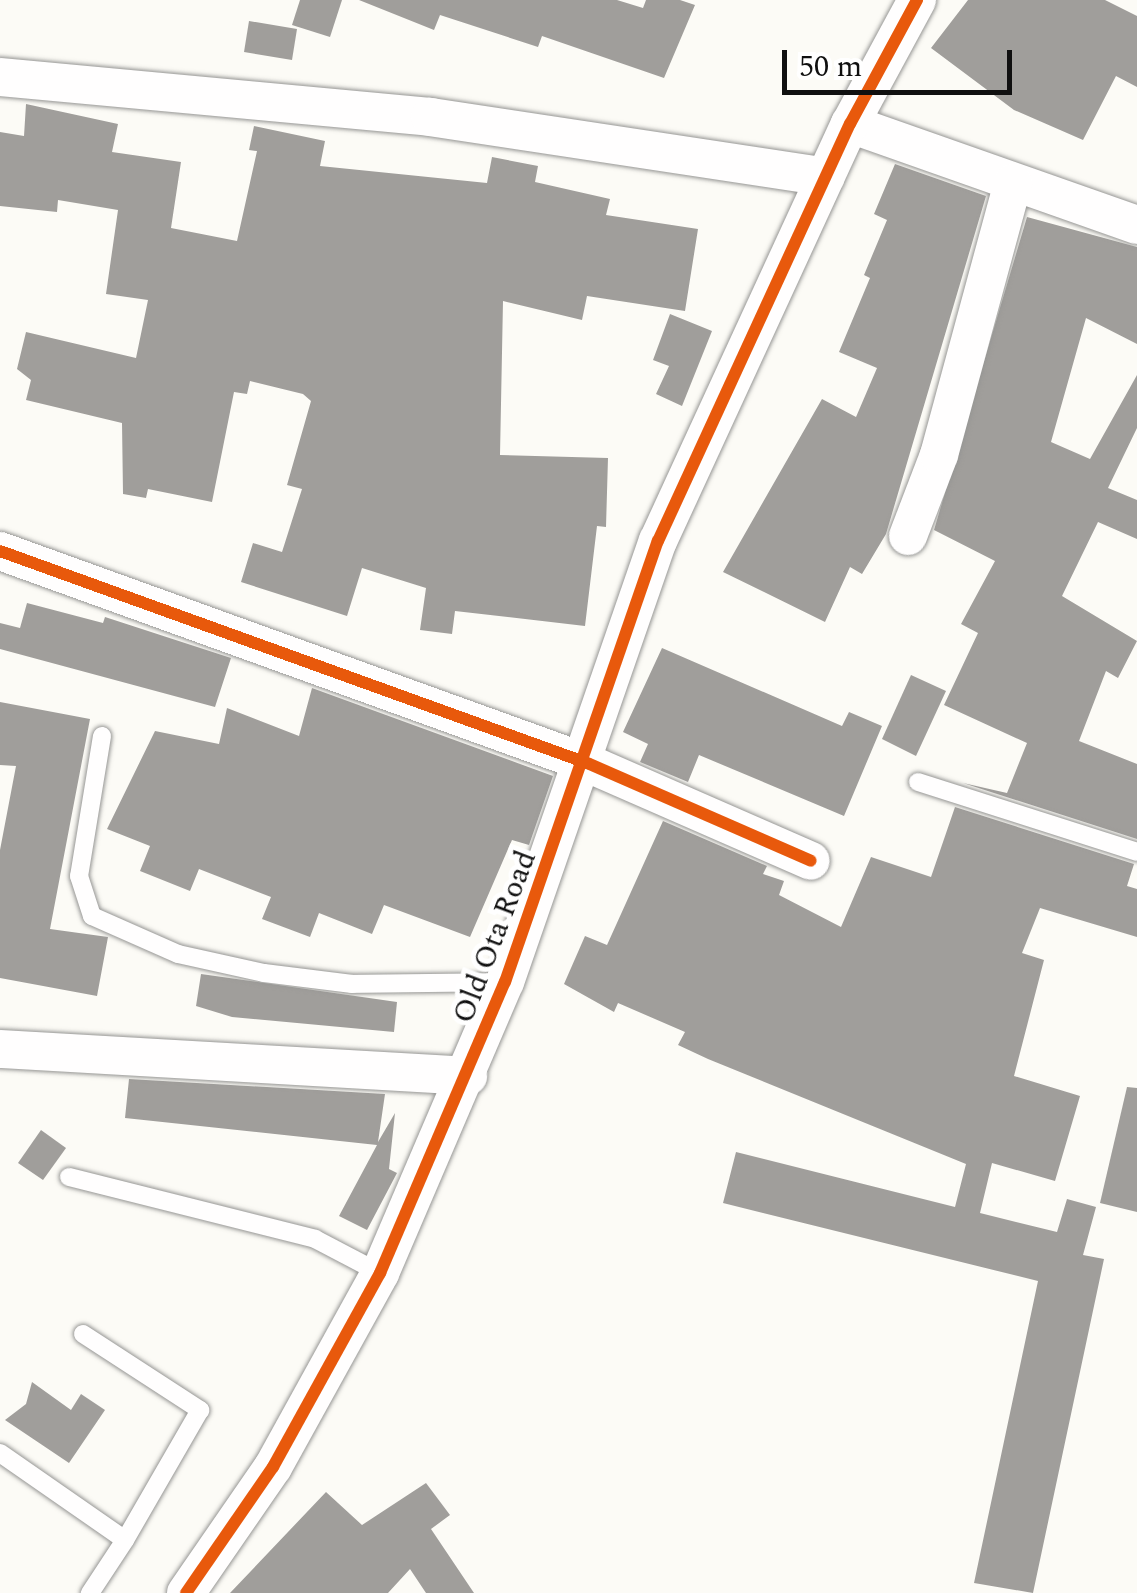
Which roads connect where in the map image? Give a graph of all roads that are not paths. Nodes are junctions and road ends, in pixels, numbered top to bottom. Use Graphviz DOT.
graph roads {
  1 [pos="917,0"];
  2 [pos="0,77"];
  3 [pos="850,124"];
  4 [pos="825,177"];
  5 [pos="1013,183"];
  6 [pos="1137,225"];
  7 [pos="908,536"];
  8 [pos="0,551"];
  9 [pos="102,736"];
  10 [pos="587,763"];
  11 [pos="918,782"];
  12 [pos="1137,852"];
  13 [pos="811,861"];
  14 [pos="506,982"];
  15 [pos="0,1048"];
  16 [pos="468,1076"];
  17 [pos="70,1177"];
  18 [pos="380,1272"];
  19 [pos="83,1334"];
  20 [pos="0,1453"];
  21 [pos="125,1540"];
  22 [pos="90,1593"];
  23 [pos="186,1593"];
  1 -- 3 [label="street, Old Ota Road"];
  2 -- 4 [label="street"];
  3 -- 4 [label="street, Old Ota Road"];
  3 -- 5 [label="street"];
  4 -- 10 [label="street, Old Ota Road"];
  5 -- 6 [label="street"];
  5 -- 7 [label="street"];
  8 -- 10 [label="street"];
  9 -- 14 [label="lane"];
  10 -- 13 [label="street"];
  10 -- 14 [label="street, Old Ota Road"];
  11 -- 12 [label="lane"];
  14 -- 16 [label="street, Old Ota Road"];
  15 -- 16 [label="street"];
  16 -- 18 [label="street, Old Ota Road"];
  17 -- 18 [label="lane"];
  18 -- 23 [label="street, Old Ota Road"];
  19 -- 21 [label="lane"];
  20 -- 21 [label="lane"];
  21 -- 22 [label="lane"];
}
